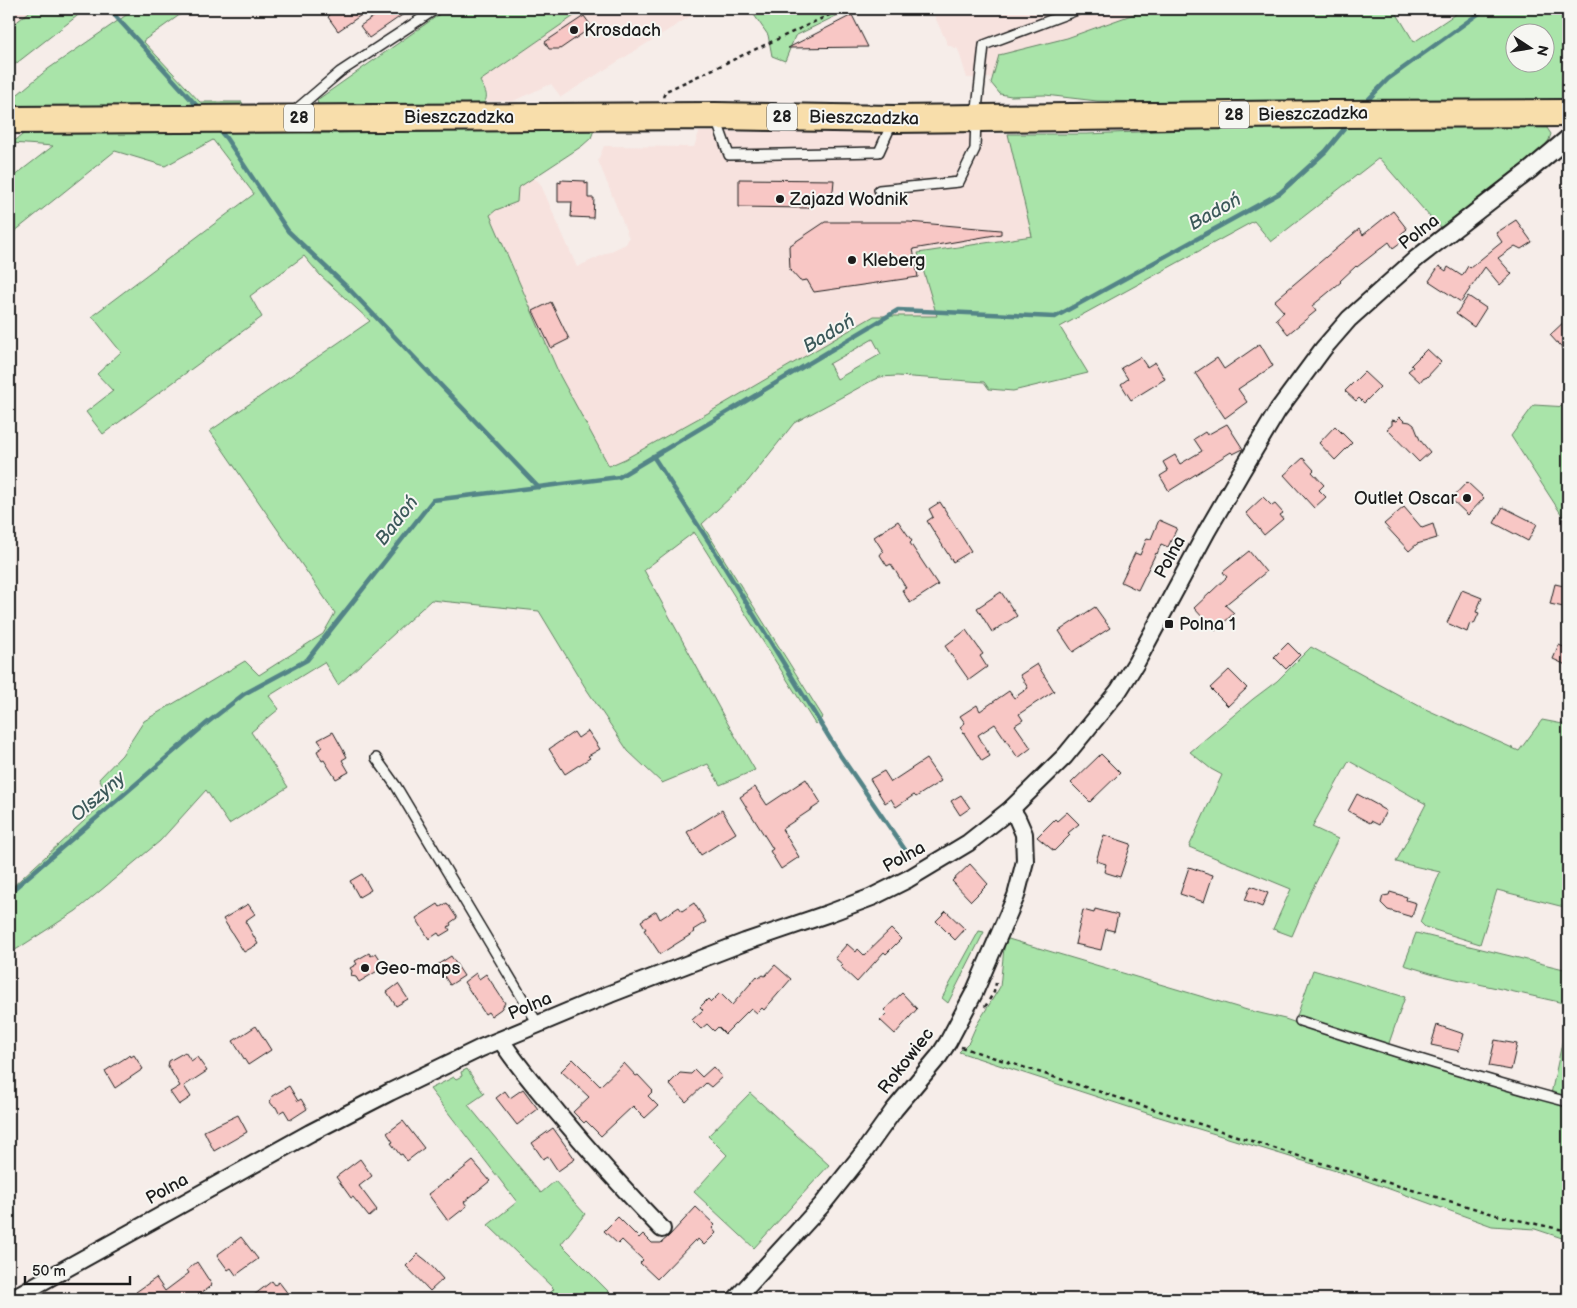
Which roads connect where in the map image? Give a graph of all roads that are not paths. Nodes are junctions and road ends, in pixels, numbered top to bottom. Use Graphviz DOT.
graph roads {
  1 [pos="436,9"];
  2 [pos="1080,9"];
  3 [pos="1568,113"];
  4 [pos="715,116"];
  5 [pos="286,118"];
  6 [pos="976,118"];
  7 [pos="894,119"];
  8 [pos="9,120"];
  9 [pos="1568,138"];
  10 [pos="879,190"];
  11 [pos="376,758"];
  12 [pos="1011,809"];
  13 [pos="1300,1021"];
  14 [pos="538,1024"];
  15 [pos="501,1040"];
  16 [pos="1568,1102"];
  17 [pos="662,1230"];
  18 [pos="11,1299"];
  19 [pos="736,1299"];
  1 -- 5 [label="lane"];
  2 -- 6 [label="lane"];
  3 -- 6 [label="main road, Bieszczadzka / 28"];
  4 -- 5 [label="main road, Bieszczadzka / 28"];
  4 -- 7 [label="main road, Bieszczadzka / 28"];
  4 -- 7 [label="lane"];
  5 -- 8 [label="main road, Bieszczadzka / 28"];
  6 -- 7 [label="main road, Bieszczadzka / 28"];
  6 -- 10 [label="lane"];
  9 -- 12 [label="street, Polna"];
  11 -- 14 [label="lane"];
  12 -- 14 [label="street, Polna"];
  12 -- 19 [label="street, Rokowiec"];
  13 -- 16 [label="lane"];
  14 -- 15 [label="street, Polna"];
  15 -- 17 [label="street"];
  15 -- 18 [label="street, Polna"];
}
